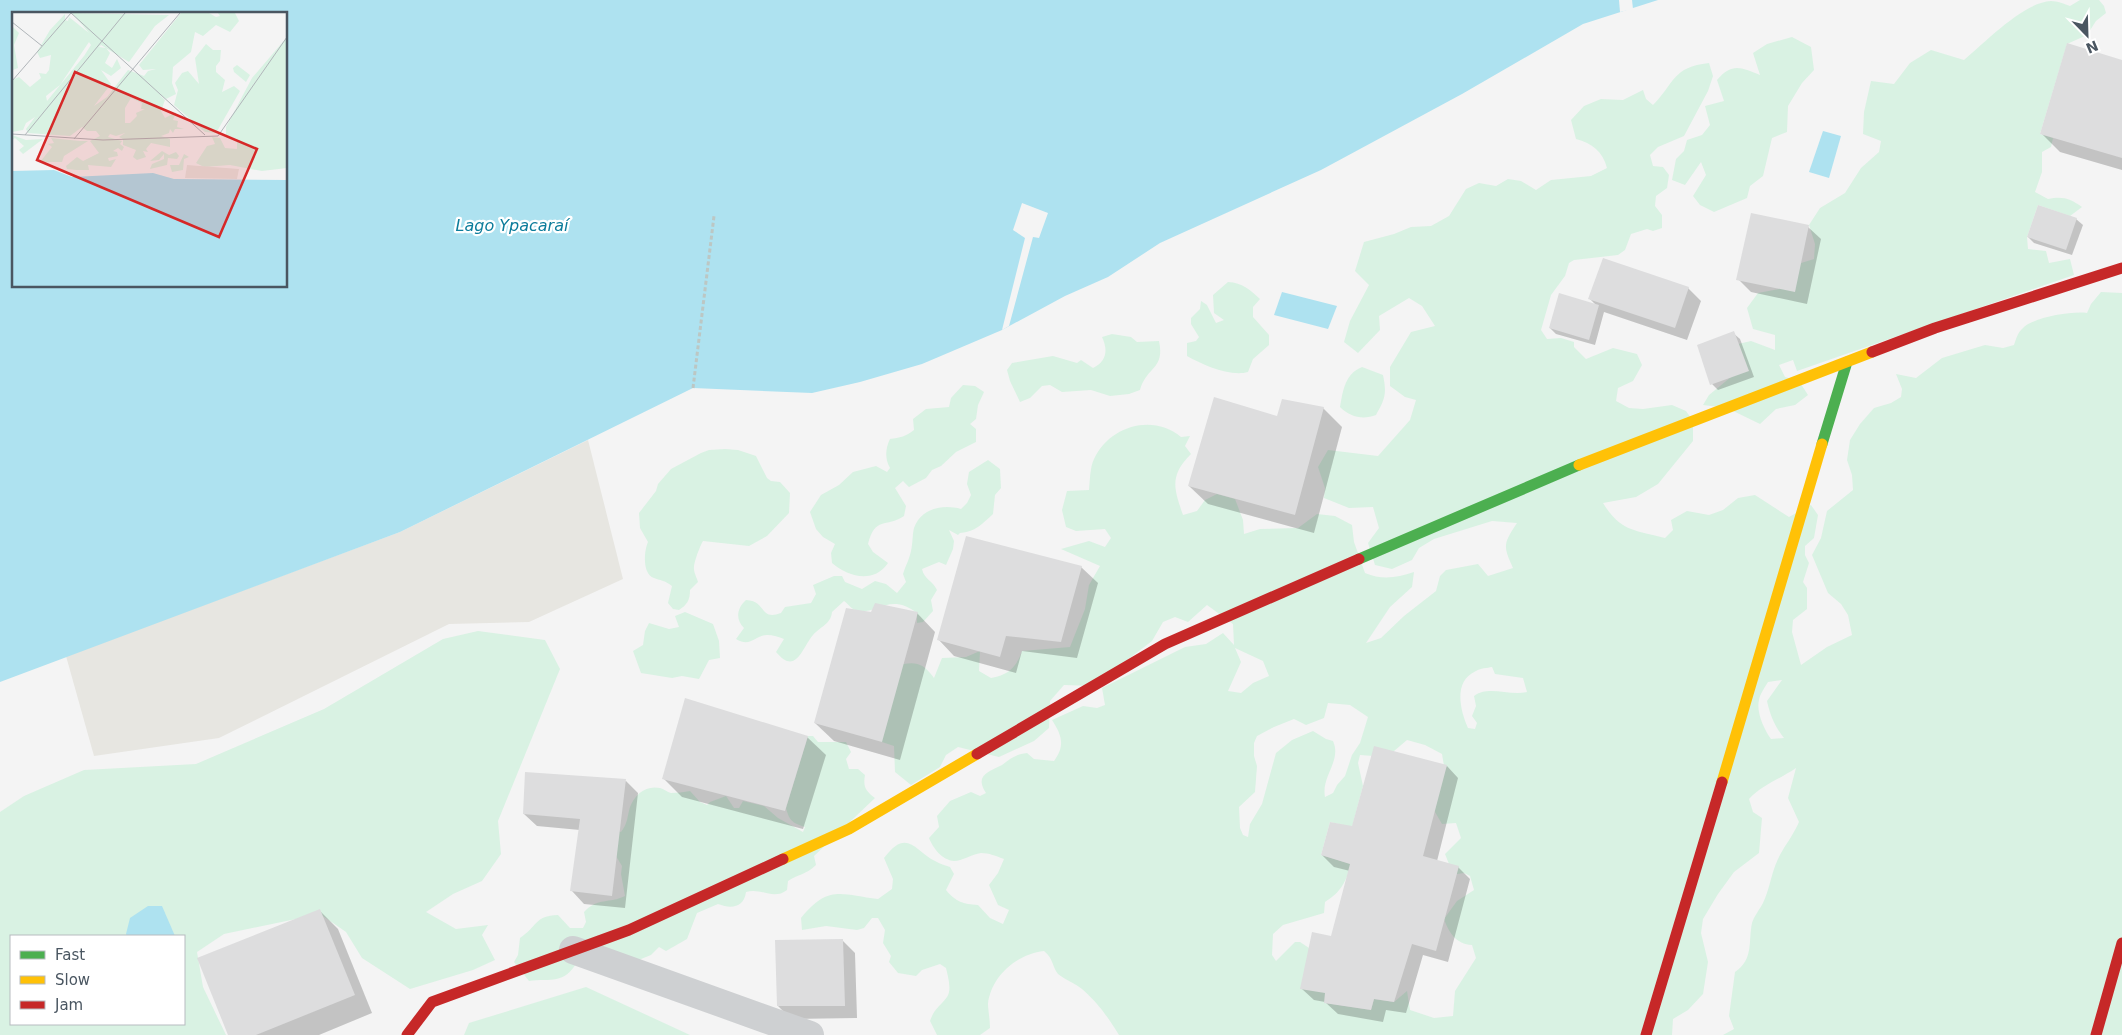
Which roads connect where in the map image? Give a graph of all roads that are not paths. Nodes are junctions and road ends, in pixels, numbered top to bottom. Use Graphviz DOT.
graph roads {
  1 [pos="2122,268"];
  2 [pos="1846,362"];
  3 [pos="2122,943"];
  4 [pos="573,950"];
  5 [pos="407,1035"];
  6 [pos="810,1035"];
  7 [pos="1646,1035"];
  8 [pos="2096,1035"];
  1 -- 2 [label="street"];
  2 -- 4 [label="street"];
  2 -- 7 [label="street"];
  3 -- 8 [label="street"];
  4 -- 5 [label="street"];
  4 -- 6 [label="street"];
}
